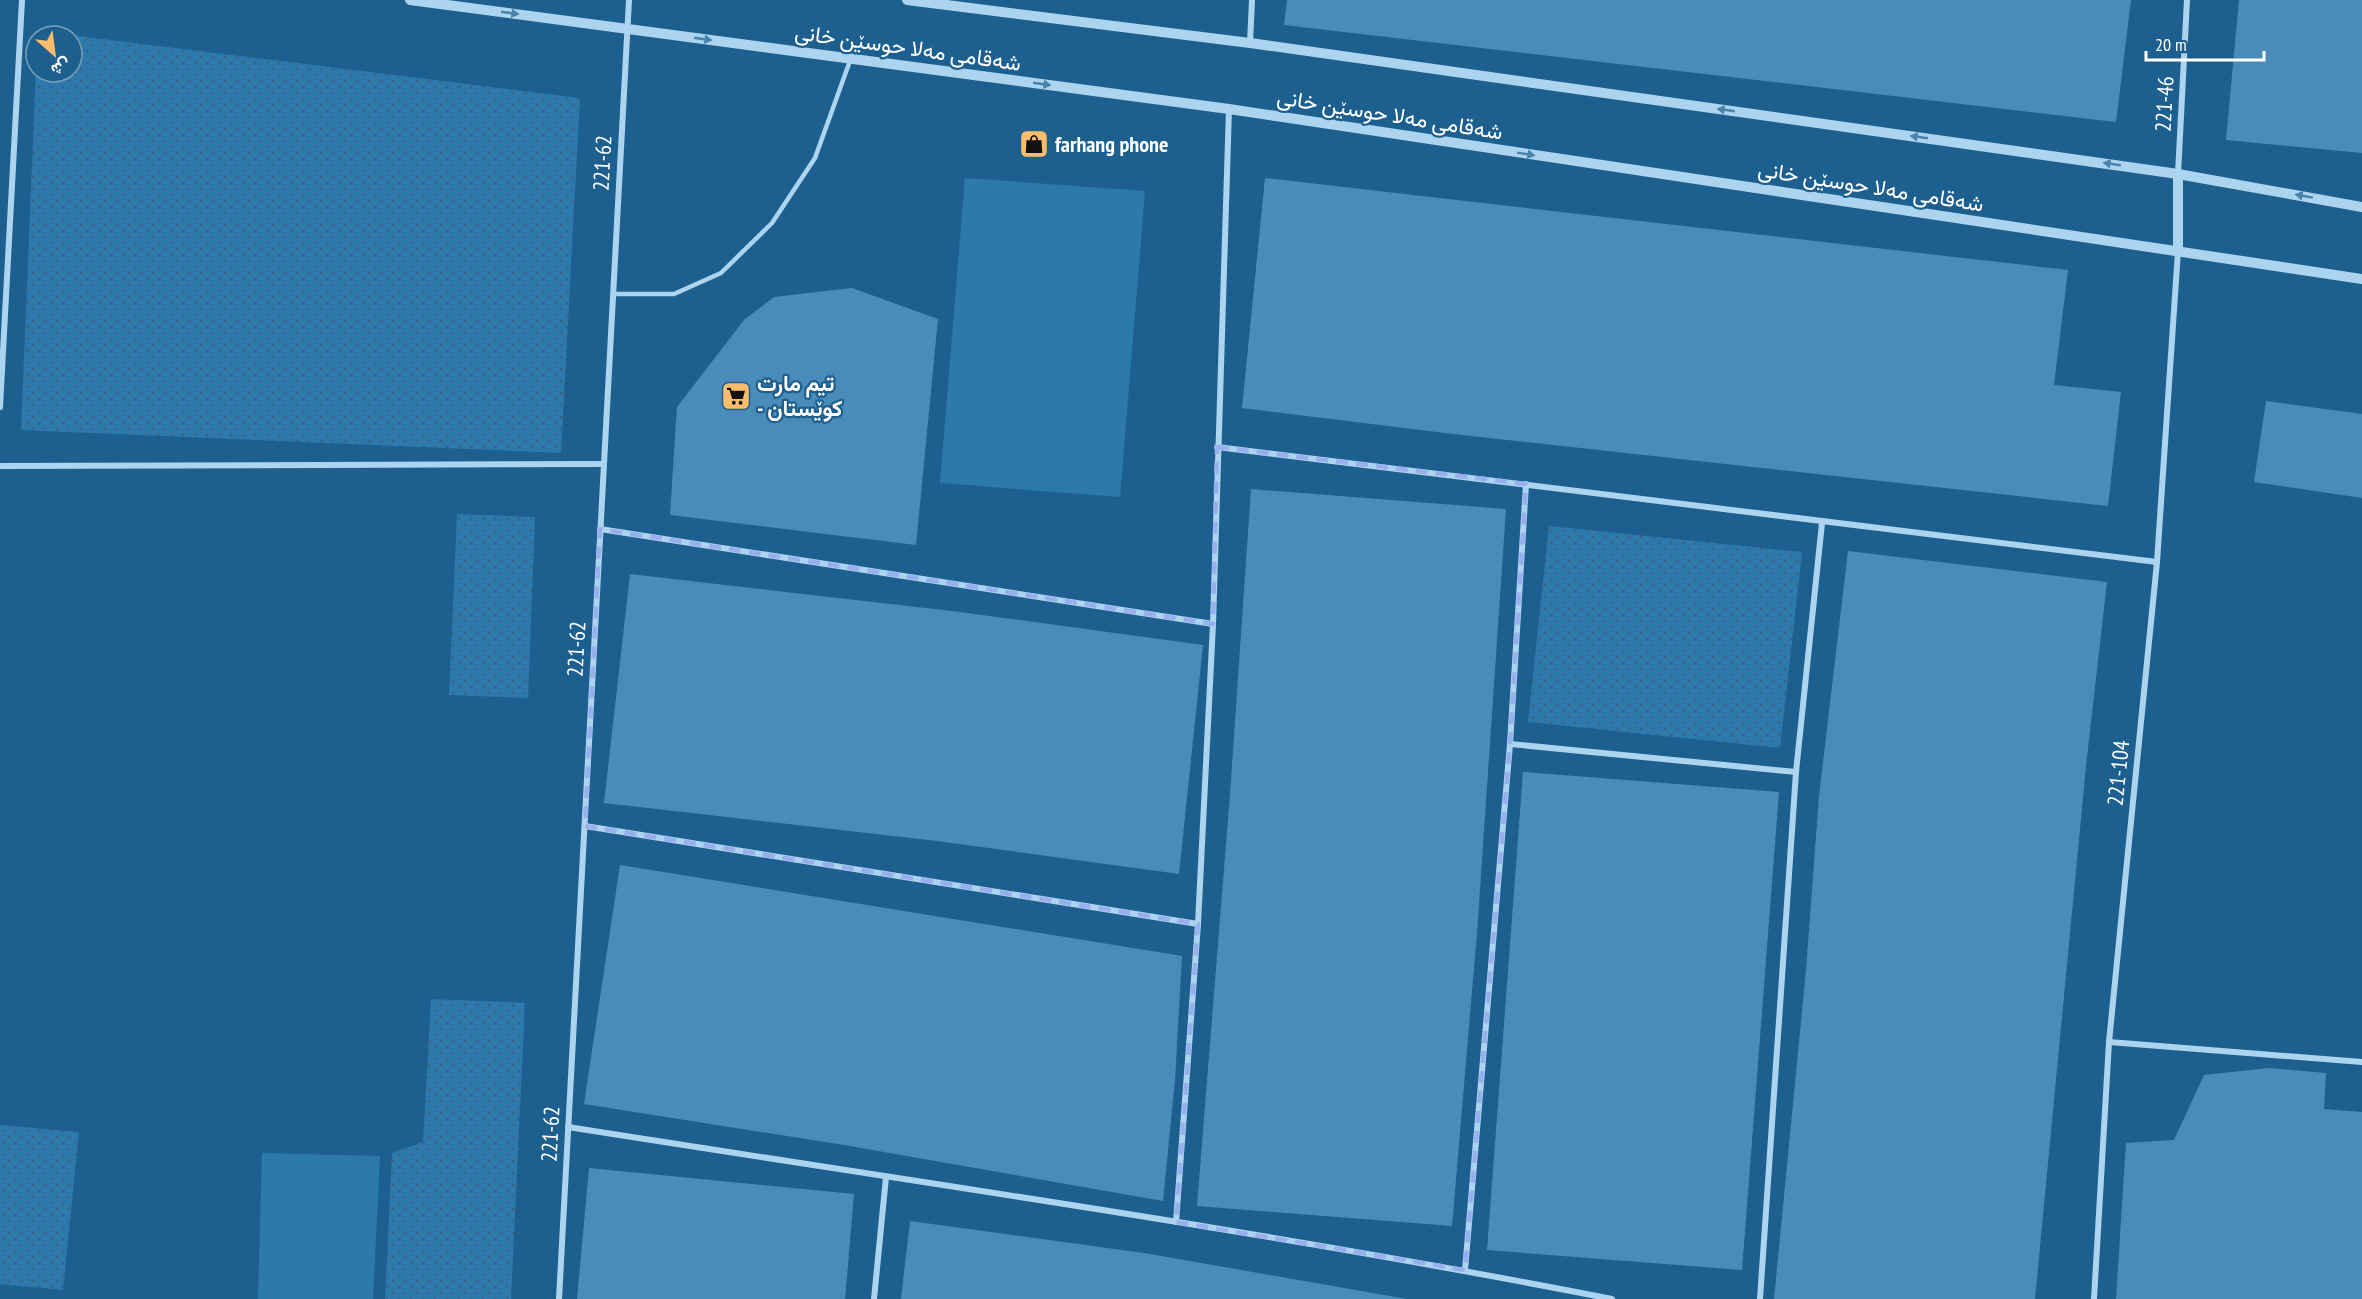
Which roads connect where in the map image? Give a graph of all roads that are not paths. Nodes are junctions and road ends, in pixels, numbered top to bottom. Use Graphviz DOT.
graph roads {
  1 [pos="22,0"];
  2 [pos="410,0"];
  3 [pos="629,0"];
  4 [pos="907,0"];
  5 [pos="1252,0"];
  6 [pos="2187,0"];
  7 [pos="627,29"];
  8 [pos="1250,43"];
  9 [pos="851,58"];
  10 [pos="1230,109"];
  11 [pos="2178,174"];
  12 [pos="2362,207"];
  13 [pos="2178,251"];
  14 [pos="2362,279"];
  15 [pos="613,294"];
  16 [pos="0,407"];
  17 [pos="1217,447"];
  18 [pos="604,464"];
  19 [pos="0,466"];
  20 [pos="1526,484"];
  21 [pos="1822,523"];
  22 [pos="600,529"];
  23 [pos="2157,562"];
  24 [pos="1213,624"];
  25 [pos="1510,744"];
  26 [pos="1796,772"];
  27 [pos="585,826"];
  28 [pos="1198,924"];
  29 [pos="2109,1042"];
  30 [pos="2362,1062"];
  31 [pos="568,1127"];
  32 [pos="886,1177"];
  33 [pos="1176,1222"];
  34 [pos="1465,1270"];
  35 [pos="559,1299"];
  36 [pos="874,1299"];
  37 [pos="1612,1299"];
  38 [pos="1760,1299"];
  39 [pos="2094,1299"];
  1 -- 16 [label="street"];
  2 -- 7 [label="street, شەقامی مەلا حوسێن خانی, one-way"];
  3 -- 7 [label="street, 221-62"];
  4 -- 8 [label="street, شەقامی مەلا حوسێن خانی"];
  5 -- 8 [label="street"];
  6 -- 11 [label="street, 221-46"];
  7 -- 9 [label="street, شەقامی مەلا حوسێن خانی, one-way"];
  7 -- 15 [label="street, 221-62"];
  11 -- 8 [label="street, شەقامی مەلا حوسێن خانی, one-way"];
  9 -- 10 [label="street, شەقامی مەلا حوسێن خانی, one-way"];
  9 -- 15 [label="lane"];
  10 -- 13 [label="street, شەقامی مەلا حوسێن خانی, one-way"];
  10 -- 17 [label="street"];
  12 -- 11 [label="street, شەقامی مەلا حوسێن خانی, one-way"];
  11 -- 13 [label="street"];
  13 -- 14 [label="street, شەقامی مەلا حوسێن خانی"];
  13 -- 23 [label="street, 221-104"];
  15 -- 18 [label="street, 221-62"];
  17 -- 20 [label="street"];
  17 -- 24 [label="street"];
  18 -- 19 [label="street"];
  18 -- 22 [label="street, 221-62"];
  20 -- 21 [label="street"];
  20 -- 25 [label="street"];
  21 -- 23 [label="street"];
  21 -- 26 [label="street"];
  22 -- 24 [label="street"];
  22 -- 27 [label="street, 221-62"];
  23 -- 29 [label="street, 221-104"];
  24 -- 28 [label="street"];
  25 -- 26 [label="street"];
  25 -- 34 [label="street"];
  26 -- 38 [label="street"];
  27 -- 28 [label="street"];
  27 -- 31 [label="street, 221-62"];
  28 -- 33 [label="street"];
  29 -- 30 [label="street"];
  29 -- 39 [label="street, 221-104"];
  31 -- 32 [label="street"];
  31 -- 35 [label="street, 221-62"];
  32 -- 33 [label="street"];
  32 -- 36 [label="street"];
  33 -- 34 [label="street"];
  34 -- 37 [label="street"];
}
